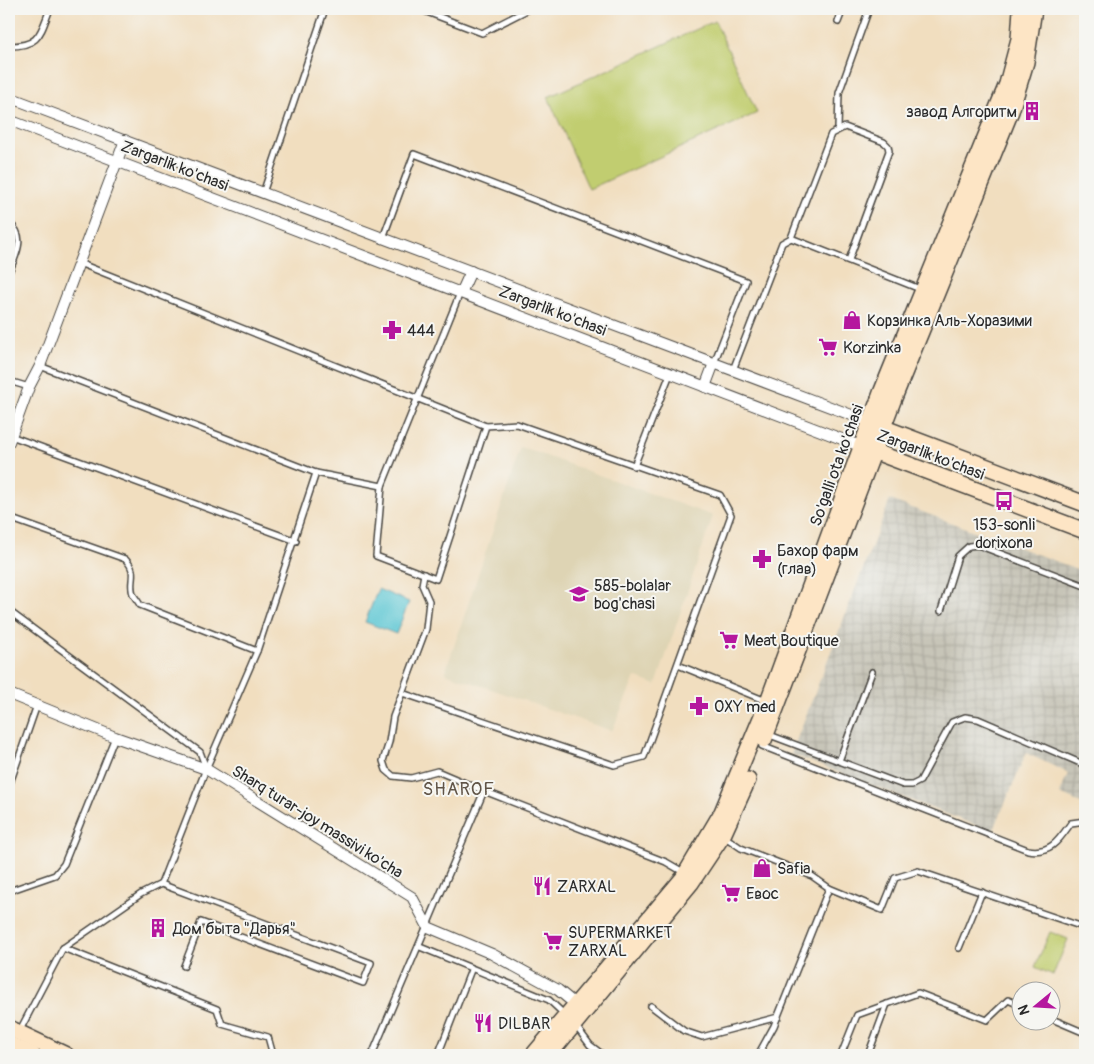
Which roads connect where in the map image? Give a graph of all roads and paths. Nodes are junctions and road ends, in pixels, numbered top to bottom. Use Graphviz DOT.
graph roads {
  1 [pos="50,9"];
  2 [pos="326,9"];
  3 [pos="419,9"];
  4 [pos="529,9"];
  5 [pos="843,9"];
  6 [pos="869,9"];
  7 [pos="1021,9"];
  8 [pos="1034,9"];
  9 [pos="838,22"];
  10 [pos="9,46"];
  11 [pos="9,97"];
  12 [pos="9,120"];
  13 [pos="838,129"];
  14 [pos="125,140"];
  15 [pos="117,162"];
  16 [pos="263,193"];
  17 [pos="9,223"];
  18 [pos="383,238"];
  19 [pos="790,238"];
  20 [pos="849,260"];
  21 [pos="78,262"];
  22 [pos="471,271"];
  23 [pos="9,272"];
  24 [pos="922,290"];
  25 [pos="460,293"];
  26 [pos="714,363"];
  27 [pos="40,366"];
  28 [pos="733,370"];
  29 [pos="670,374"];
  30 [pos="9,381"];
  31 [pos="28,387"];
  32 [pos="706,387"];
  33 [pos="418,400"];
  34 [pos="876,424"];
  35 [pos="486,426"];
  36 [pos="10,439"];
  37 [pos="867,449"];
  38 [pos="634,466"];
  39 [pos="316,473"];
  40 [pos="382,486"];
  41 [pos="1085,504"];
  42 [pos="9,518"];
  43 [pos="1085,531"];
  44 [pos="296,541"];
  45 [pos="424,574"];
  46 [pos="1085,586"];
  47 [pos="9,611"];
  48 [pos="941,611"];
  49 [pos="257,651"];
  50 [pos="678,665"];
  51 [pos="872,672"];
  52 [pos="402,693"];
  53 [pos="9,694"];
  54 [pos="773,703"];
  55 [pos="37,706"];
  56 [pos="115,737"];
  57 [pos="764,740"];
  58 [pos="839,761"];
  59 [pos="1085,765"];
  60 [pos="206,769"];
  61 [pos="9,786"];
  62 [pos="484,791"];
  63 [pos="1085,821"];
  64 [pos="723,835"];
  65 [pos="686,873"];
  66 [pos="161,884"];
  67 [pos="830,888"];
  68 [pos="9,891"];
  69 [pos="982,892"];
  70 [pos="1084,926"];
  71 [pos="428,927"];
  72 [pos="420,947"];
  73 [pos="62,948"];
  74 [pos="959,948"];
  75 [pos="184,966"];
  76 [pos="472,970"];
  77 [pos="1012,1002"];
  78 [pos="887,1004"];
  79 [pos="651,1006"];
  80 [pos="576,1015"];
  81 [pos="778,1017"];
  82 [pos="1062,1024"];
  83 [pos="1085,1034"];
  84 [pos="12,1038"];
  85 [pos="34,1055"];
  86 [pos="66,1055"];
  87 [pos="273,1055"];
  88 [pos="372,1055"];
  89 [pos="438,1055"];
  90 [pos="532,1055"];
  91 [pos="549,1055"];
  92 [pos="603,1055"];
  93 [pos="758,1055"];
  94 [pos="841,1055"];
  95 [pos="868,1055"];
  1 -- 10 [label="lane"];
  2 -- 16 [label="lane"];
  3 -- 4 [label="lane"];
  5 -- 9 [label="lane"];
  6 -- 13 [label="lane"];
  7 -- 24 [label="main road, So'galli ota ko'chasi"];
  8 -- 34 [label="main road, So'galli ota ko'chasi"];
  11 -- 14 [label="street, Zargarlik ko'chasi"];
  12 -- 15 [label="street, Zargarlik ko'chasi"];
  13 -- 19 [label="lane"];
  13 -- 20 [label="lane"];
  14 -- 15 [label="street"];
  14 -- 16 [label="street, Zargarlik ko'chasi"];
  15 -- 21 [label="street"];
  15 -- 25 [label="street, Zargarlik ko'chasi"];
  16 -- 18 [label="street, Zargarlik ko'chasi"];
  17 -- 23 [label="lane"];
  18 -- 22 [label="street, Zargarlik ko'chasi"];
  18 -- 26 [label="lane"];
  19 -- 20 [label="lane"];
  19 -- 28 [label="lane"];
  20 -- 24 [label="lane"];
  21 -- 27 [label="street"];
  21 -- 33 [label="lane"];
  22 -- 25 [label="street"];
  22 -- 26 [label="street, Zargarlik ko'chasi"];
  24 -- 34 [label="main road, So'galli ota ko'chasi"];
  25 -- 29 [label="street, Zargarlik ko'chasi"];
  25 -- 33 [label="lane"];
  26 -- 28 [label="street, Zargarlik ko'chasi"];
  26 -- 32 [label="street"];
  27 -- 31 [label="street"];
  27 -- 39 [label="lane"];
  28 -- 34 [label="street, Zargarlik ko'chasi"];
  29 -- 32 [label="street, Zargarlik ko'chasi"];
  29 -- 38 [label="lane"];
  30 -- 31 [label="lane"];
  31 -- 36 [label="street"];
  32 -- 37 [label="street, Zargarlik ko'chasi"];
  33 -- 35 [label="lane"];
  33 -- 40 [label="lane"];
  34 -- 37 [label="main road, So'galli ota ko'chasi"];
  34 -- 41 [label="main road, Zargarlik ko'chasi"];
  35 -- 38 [label="lane"];
  35 -- 45 [label="lane"];
  36 -- 44 [label="lane"];
  37 -- 43 [label="main road, Zargarlik ko'chasi"];
  37 -- 54 [label="main road, So'galli ota ko'chasi"];
  38 -- 50 [label="lane"];
  39 -- 40 [label="lane"];
  39 -- 44 [label="lane"];
  40 -- 45 [label="lane"];
  42 -- 49 [label="lane"];
  44 -- 49 [label="lane"];
  45 -- 52 [label="lane"];
  46 -- 48 [label="lane"];
  47 -- 60 [label="lane"];
  49 -- 60 [label="lane"];
  50 -- 52 [label="lane"];
  50 -- 54 [label="lane"];
  51 -- 58 [label="lane"];
  52 -- 62 [label="lane"];
  53 -- 55 [label="street, Sharq turar-joy massivi ko'cha"];
  54 -- 57 [label="main road, So'galli ota ko'chasi"];
  54 -- 65 [label="main road, So'galli ota ko'chasi"];
  55 -- 56 [label="street, Sharq turar-joy massivi ko'cha"];
  55 -- 61 [label="lane"];
  56 -- 60 [label="street, Sharq turar-joy massivi ko'cha"];
  56 -- 68 [label="lane"];
  57 -- 58 [label="lane"];
  57 -- 63 [label="lane"];
  57 -- 64 [label="main road, So'galli ota ko'chasi"];
  58 -- 59 [label="lane"];
  60 -- 66 [label="lane"];
  60 -- 71 [label="street, Sharq turar-joy massivi ko'cha"];
  62 -- 65 [label="lane"];
  62 -- 71 [label="lane"];
  64 -- 67 [label="lane"];
  64 -- 80 [label="main road, So'galli ota ko'chasi"];
  65 -- 80 [label="main road, So'galli ota ko'chasi"];
  66 -- 73 [label="lane"];
  66 -- 75 [label="lane"];
  67 -- 69 [label="lane"];
  67 -- 81 [label="lane"];
  69 -- 70 [label="lane"];
  69 -- 74 [label="lane"];
  71 -- 72 [label="lane"];
  71 -- 80 [label="street"];
  72 -- 76 [label="lane"];
  72 -- 88 [label="lane"];
  73 -- 84 [label="lane"];
  73 -- 87 [label="lane"];
  76 -- 80 [label="lane"];
  76 -- 89 [label="lane"];
  77 -- 78 [label="lane"];
  78 -- 94 [label="lane"];
  78 -- 95 [label="lane"];
  79 -- 81 [label="lane"];
  80 -- 90 [label="main road, So'galli ota ko'chasi"];
  80 -- 91 [label="main road, So'galli ota ko'chasi"];
  80 -- 92 [label="lane"];
  81 -- 93 [label="lane"];
  82 -- 83 [label="lane"];
  84 -- 85 [label="main road"];
  84 -- 86 [label="main road"];
}
